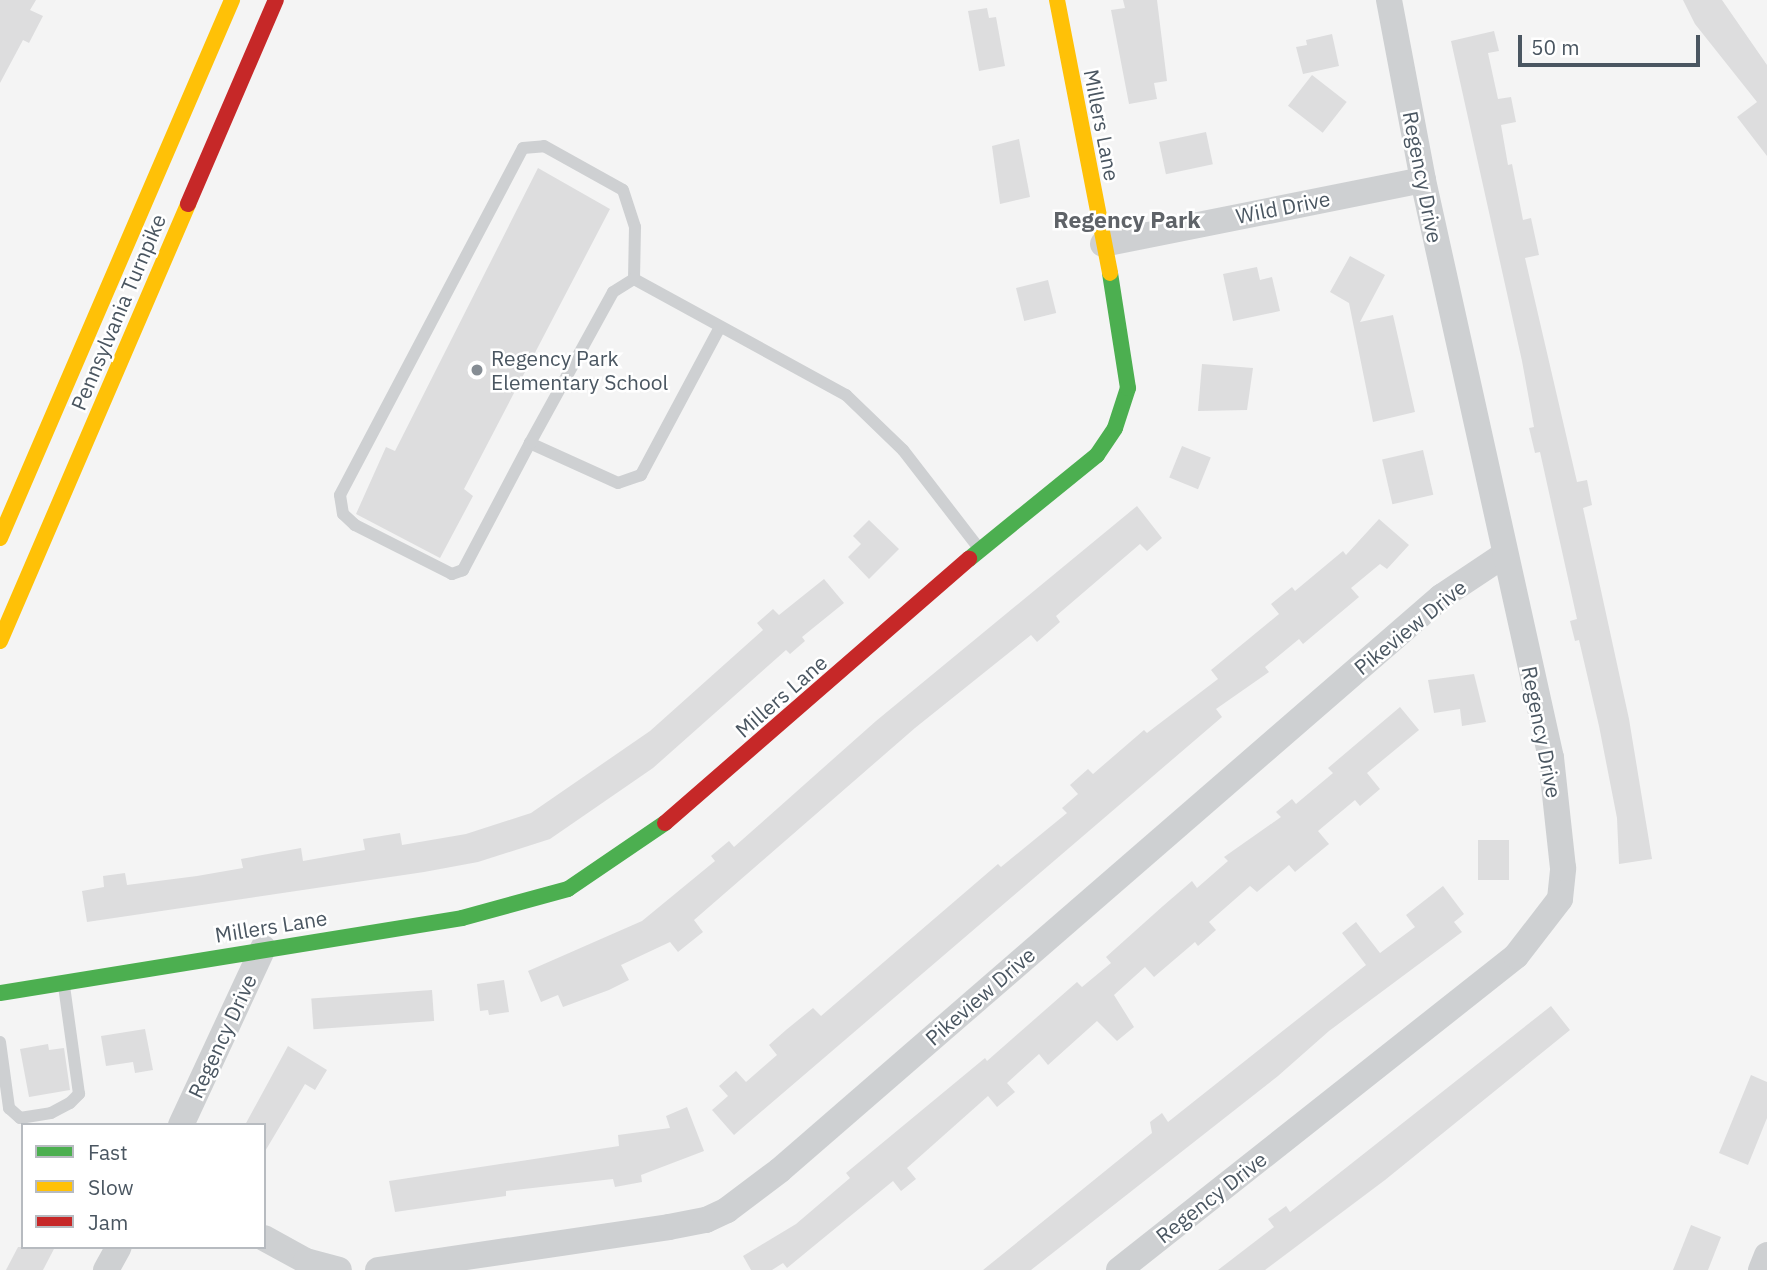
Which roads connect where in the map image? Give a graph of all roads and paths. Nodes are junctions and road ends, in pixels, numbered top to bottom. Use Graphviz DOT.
graph roads {
  1 [pos="232,0"];
  2 [pos="276,0"];
  3 [pos="1056,0"];
  4 [pos="1389,0"];
  5 [pos="1423,180"];
  6 [pos="1103,244"];
  7 [pos="634,279"];
  8 [pos="720,327"];
  9 [pos="530,443"];
  10 [pos="0,538"];
  11 [pos="981,550"];
  12 [pos="1504,555"];
  13 [pos="0,640"];
  14 [pos="263,948"];
  15 [pos="63,982"];
  16 [pos="0,993"];
  17 [pos="0,1042"];
  18 [pos="182,1123"];
  19 [pos="266,1239"];
  20 [pos="117,1249"];
  21 [pos="1767,1255"];
  22 [pos="106,1270"];
  23 [pos="339,1270"];
  24 [pos="378,1270"];
  25 [pos="1119,1270"];
  26 [pos="1761,1270"];
  1 -- 10 [label="main road, Pennsylvania Turnpike"];
  2 -- 13 [label="main road, Pennsylvania Turnpike"];
  3 -- 6 [label="main road, Millers Lane"];
  4 -- 5 [label="street, Regency Drive"];
  5 -- 6 [label="street, Wild Drive"];
  5 -- 12 [label="street, Regency Drive"];
  6 -- 11 [label="main road, Millers Lane"];
  7 -- 8 [label="lane"];
  7 -- 9 [label="lane"];
  7 -- 9 [label="lane"];
  8 -- 9 [label="lane"];
  8 -- 11 [label="lane"];
  11 -- 14 [label="main road, Millers Lane"];
  12 -- 24 [label="street, Pikeview Drive"];
  12 -- 25 [label="street, Regency Drive"];
  14 -- 15 [label="main road, Millers Lane"];
  14 -- 18 [label="street, Regency Drive"];
  15 -- 16 [label="main road, Millers Lane"];
  15 -- 17 [label="lane"];
  19 -- 23 [label="street"];
  20 -- 22 [label="street"];
  21 -- 26 [label="street"];
}
